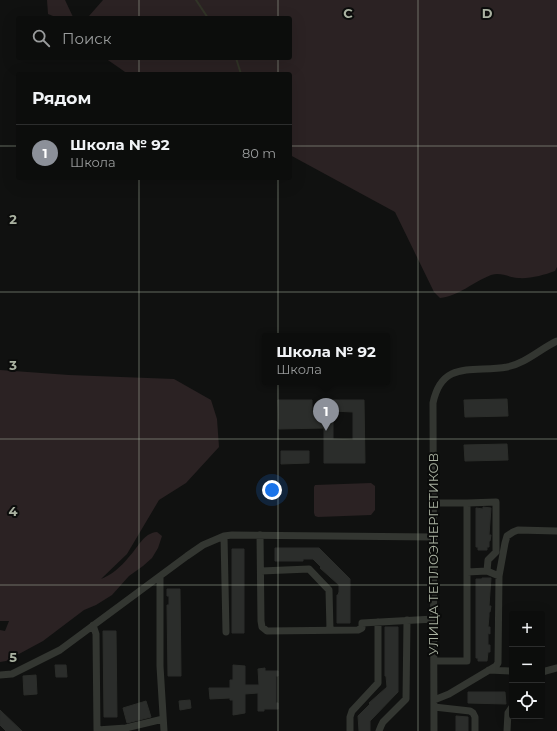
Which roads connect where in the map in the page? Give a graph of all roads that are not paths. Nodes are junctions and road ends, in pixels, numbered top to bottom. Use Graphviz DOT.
graph roads {
  1 [pos="557,341"];
  2 [pos="433,503"];
  3 [pos="467,503"];
  4 [pos="557,531"];
  5 [pos="260,535"];
  6 [pos="224,536"];
  7 [pos="433,537"];
  8 [pos="261,571"];
  9 [pos="487,571"];
  10 [pos="467,572"];
  11 [pos="499,576"];
  12 [pos="160,577"];
  13 [pos="434,619"];
  14 [pos="407,620"];
  15 [pos="378,622"];
  16 [pos="93,625"];
  17 [pos="330,630"];
  18 [pos="226,632"];
  19 [pos="434,661"];
  20 [pos="557,668"];
  21 [pos="488,670"];
  22 [pos="509,671"];
  23 [pos="545,671"];
  24 [pos="0,676"];
  25 [pos="434,704"];
  26 [pos="509,712"];
  27 [pos="162,719"];
  28 [pos="109,730"];
  29 [pos="164,731"];
  30 [pos="350,731"];
  31 [pos="379,731"];
  32 [pos="434,731"];
  33 [pos="475,731"];
  34 [pos="508,731"];
  1 -- 2 [label="street, УЛИЦА ТЕПЛОЭНЕРГЕТИКОВ"];
  2 -- 3 [label="street"];
  2 -- 7 [label="street, УЛИЦА ТЕПЛОЭНЕРГЕТИКОВ"];
  3 -- 9 [label="street"];
  3 -- 10 [label="street"];
  4 -- 11 [label="street"];
  5 -- 6 [label="street"];
  5 -- 7 [label="street"];
  5 -- 8 [label="street"];
  6 -- 12 [label="street"];
  6 -- 18 [label="street"];
  7 -- 13 [label="street, УЛИЦА ТЕПЛОЭНЕРГЕТИКОВ"];
  8 -- 17 [label="street"];
  8 -- 17 [label="street"];
  9 -- 10 [label="street"];
  9 -- 11 [label="street"];
  10 -- 19 [label="street"];
  11 -- 21 [label="street"];
  12 -- 16 [label="street"];
  12 -- 27 [label="street"];
  13 -- 14 [label="street"];
  13 -- 19 [label="street, УЛИЦА ТЕПЛОЭНЕРГЕТИКОВ"];
  14 -- 15 [label="street"];
  14 -- 31 [label="street"];
  15 -- 17 [label="street"];
  15 -- 30 [label="street"];
  16 -- 24 [label="street"];
  16 -- 28 [label="street"];
  19 -- 25 [label="street, УЛИЦА ТЕПЛОЭНЕРГЕТИКОВ"];
  20 -- 23 [label="street"];
  21 -- 22 [label="street"];
  21 -- 25 [label="street"];
  25 -- 32 [label="street, УЛИЦА ТЕПЛОЭНЕРГЕТИКОВ"];
  25 -- 33 [label="street"];
  26 -- 34 [label="street"];
  27 -- 28 [label="street"];
  27 -- 29 [label="street"];
}
